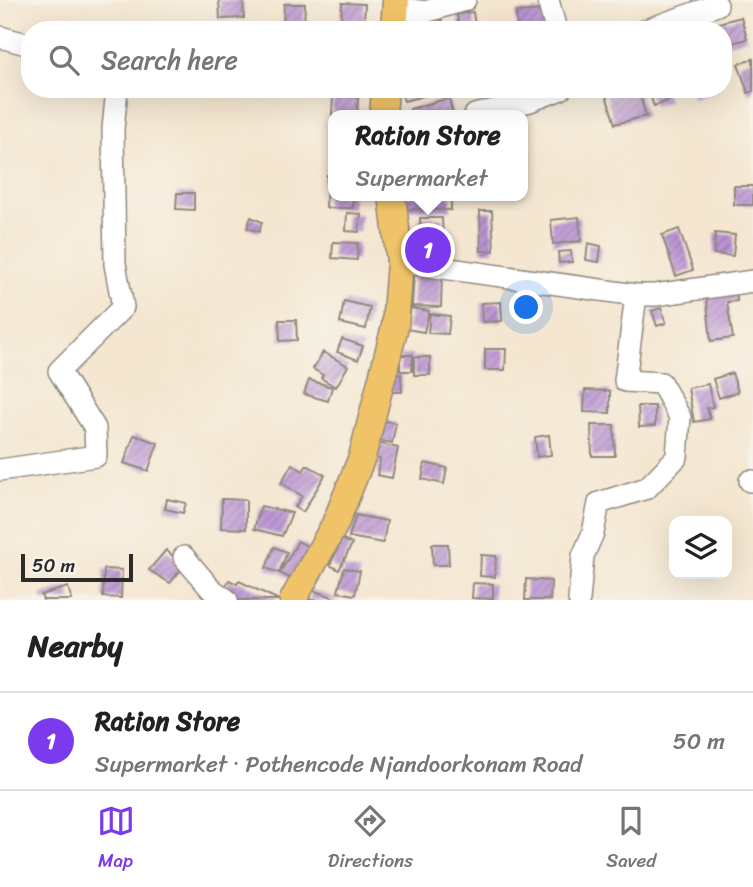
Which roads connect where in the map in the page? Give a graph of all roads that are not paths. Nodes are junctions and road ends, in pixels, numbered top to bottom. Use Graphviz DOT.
graph roads {
  1 [pos="465,0"];
  2 [pos="548,0"];
  3 [pos="717,5"];
  4 [pos="395,13"];
  5 [pos="554,21"];
  6 [pos="672,21"];
  7 [pos="0,37"];
  8 [pos="21,43"];
  9 [pos="116,98"];
  10 [pos="538,98"];
  11 [pos="495,110"];
  12 [pos="393,201"];
  13 [pos="400,262"];
  14 [pos="753,281"];
  15 [pos="636,295"];
  16 [pos="0,470"];
  17 [pos="184,557"];
  18 [pos="226,600"];
  19 [pos="293,600"];
  20 [pos="579,600"];
  1 -- 4 [label="street"];
  2 -- 5 [label="street"];
  3 -- 6 [label="street"];
  7 -- 8 [label="street"];
  9 -- 16 [label="street"];
  10 -- 11 [label="street"];
  12 -- 13 [label="main road"];
  13 -- 15 [label="street"];
  13 -- 19 [label="main road"];
  14 -- 15 [label="street"];
  15 -- 20 [label="street"];
  17 -- 18 [label="street"];
}
